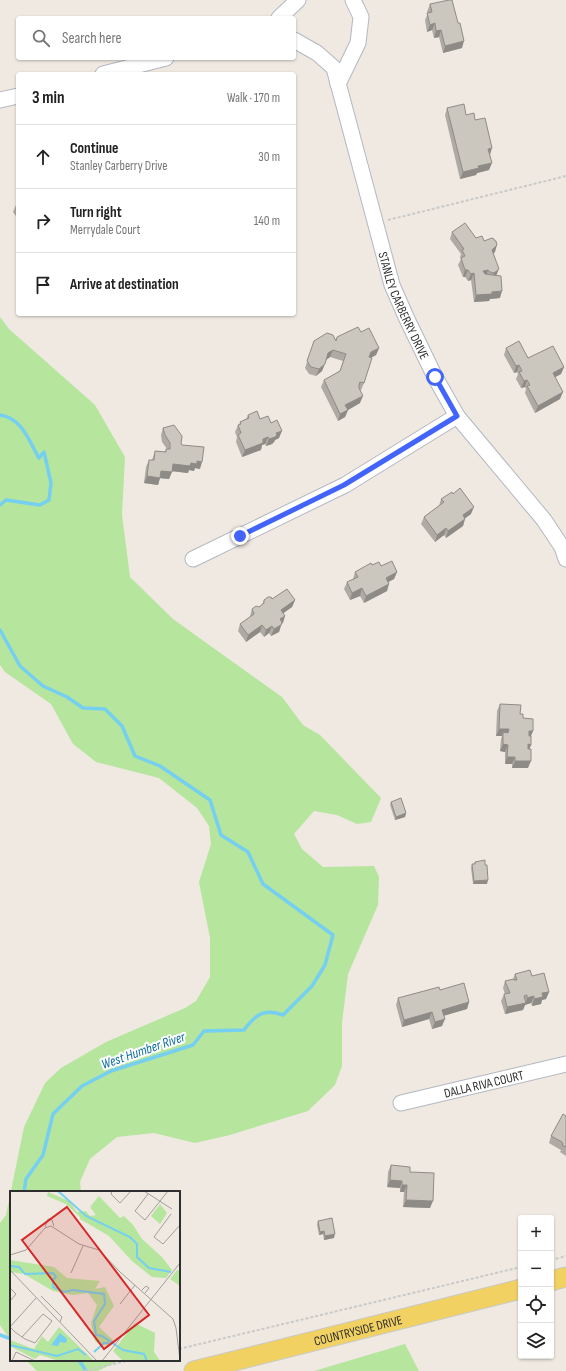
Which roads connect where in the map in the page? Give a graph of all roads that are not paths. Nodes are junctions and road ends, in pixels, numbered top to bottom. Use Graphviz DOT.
graph roads {
  1 [pos="298,0"];
  2 [pos="353,0"];
  3 [pos="281,16"];
  4 [pos="296,41"];
  5 [pos="158,60"];
  6 [pos="111,72"];
  7 [pos="338,84"];
  8 [pos="16,96"];
  9 [pos="0,100"];
  10 [pos="457,416"];
  11 [pos="193,559"];
  12 [pos="566,559"];
  13 [pos="566,1064"];
  14 [pos="401,1103"];
  15 [pos="566,1277"];
  16 [pos="554,1280"];
  17 [pos="518,1290"];
  18 [pos="194,1371"];
  1 -- 3 [label="street"];
  2 -- 7 [label="street"];
  4 -- 7 [label="street, STANLEY CARBERRY DRIVE"];
  5 -- 6 [label="street"];
  7 -- 10 [label="street, STANLEY CARBERRY DRIVE"];
  8 -- 9 [label="street"];
  10 -- 11 [label="street"];
  10 -- 12 [label="street, STANLEY CARBERRY DRIVE"];
  13 -- 14 [label="street, DALLA RIVA COURT"];
  15 -- 16 [label="main road"];
  17 -- 18 [label="main road, COUNTRYSIDE DRIVE"];
}
